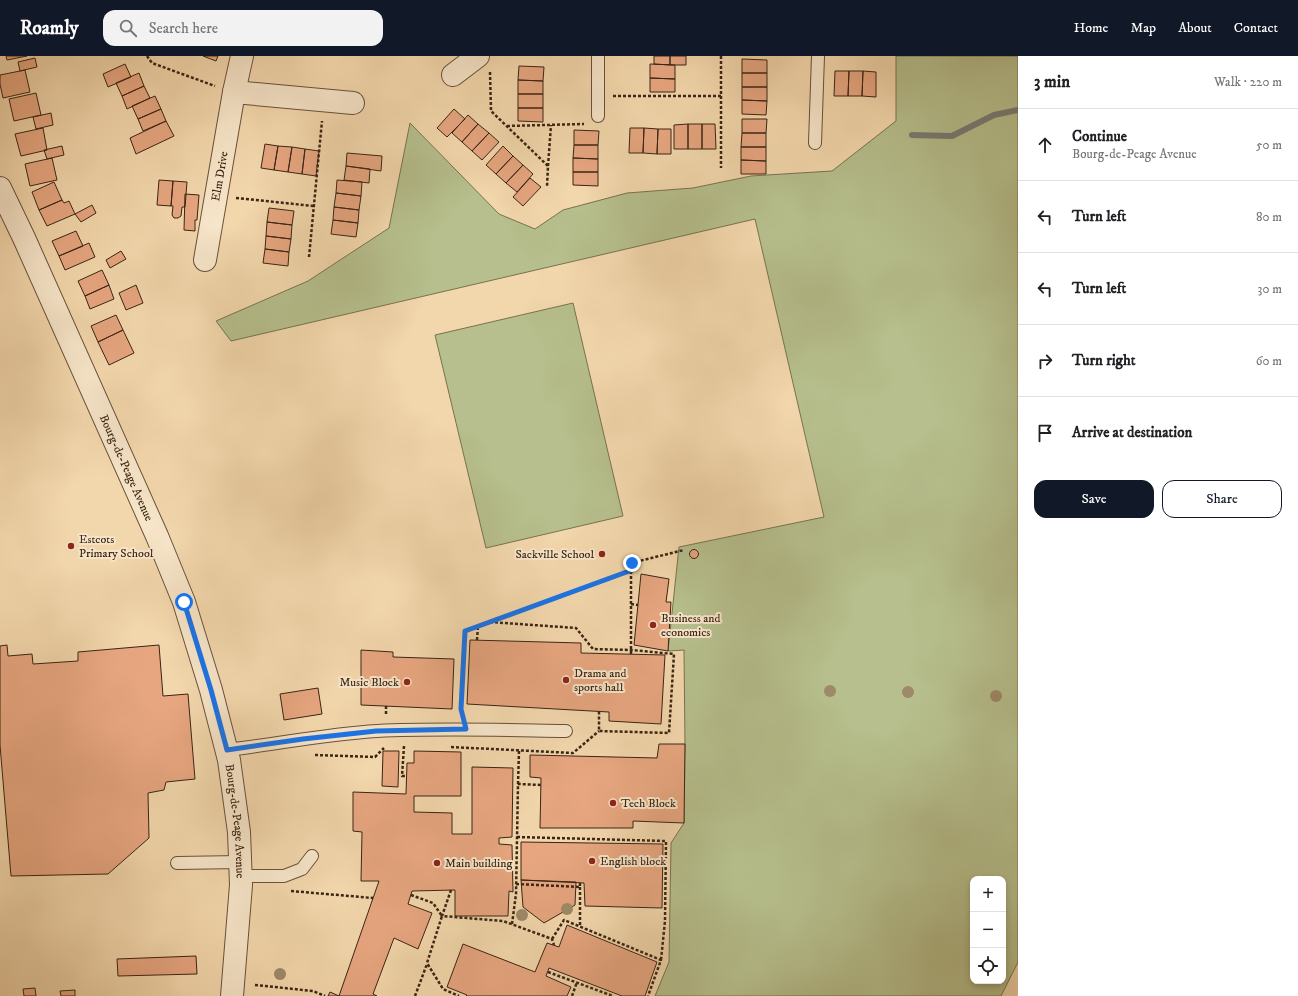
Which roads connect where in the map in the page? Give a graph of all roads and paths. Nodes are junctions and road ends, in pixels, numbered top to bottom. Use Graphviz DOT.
graph roads {
  1 [pos="147,56"];
  2 [pos="242,56"];
  3 [pos="598,56"];
  4 [pos="721,56"];
  5 [pos="818,56"];
  6 [pos="484,64"];
  7 [pos="453,75"];
  8 [pos="234,92"];
  9 [pos="598,96"];
  10 [pos="721,96"];
  11 [pos="324,100"];
  12 [pos="353,103"];
  13 [pos="598,116"];
  14 [pos="551,125"];
  15 [pos="507,126"];
  16 [pos="815,143"];
  17 [pos="548,166"];
  18 [pos="721,168"];
  19 [pos="547,187"];
  20 [pos="0,188"];
  21 [pos="216,196"];
  22 [pos="314,206"];
  23 [pos="309,257"];
  24 [pos="204,260"];
  25 [pos="684,550"];
  26 [pos="632,559"];
  27 [pos="632,563"];
  28 [pos="632,570"];
  29 [pos="631,604"];
  30 [pos="638,605"];
  31 [pos="490,622"];
  32 [pos="478,626"];
  33 [pos="476,640"];
  34 [pos="631,650"];
  35 [pos="631,654"];
  36 [pos="386,706"];
  37 [pos="600,711"];
  38 [pos="386,715"];
  39 [pos="466,729"];
  40 [pos="566,731"];
  41 [pos="386,744"];
  42 [pos="398,745"];
  43 [pos="404,745"];
  44 [pos="411,746"];
  45 [pos="448,747"];
  46 [pos="470,748"];
  47 [pos="227,750"];
  48 [pos="312,755"];
  49 [pos="406,776"];
  50 [pos="518,784"];
  51 [pos="541,785"];
  52 [pos="517,836"];
  53 [pos="312,856"];
  54 [pos="177,863"];
  55 [pos="241,869"];
  56 [pos="580,883"];
  57 [pos="516,884"];
  58 [pos="580,887"];
  59 [pos="451,890"];
  60 [pos="291,891"];
  61 [pos="411,895"];
  62 [pos="374,898"];
  63 [pos="442,916"];
  64 [pos="512,924"];
  65 [pos="580,926"];
  66 [pos="552,939"];
  67 [pos="554,945"];
  68 [pos="661,960"];
  69 [pos="427,963"];
  70 [pos="548,972"];
  71 [pos="577,982"];
  72 [pos="234,988"];
  73 [pos="313,991"];
  74 [pos="310,996"];
  75 [pos="325,996"];
  76 [pos="415,996"];
  77 [pos="459,996"];
  78 [pos="572,996"];
  79 [pos="613,996"];
  80 [pos="648,996"];
  1 -- 8 [label="path"];
  2 -- 8 [label="street, Elm Drive"];
  3 -- 9 [label="lane"];
  4 -- 10 [label="path"];
  5 -- 16 [label="lane"];
  6 -- 7 [label="street"];
  6 -- 15 [label="path"];
  8 -- 11 [label="street"];
  8 -- 21 [label="street, Elm Drive"];
  9 -- 10 [label="path"];
  9 -- 13 [label="lane"];
  10 -- 18 [label="path"];
  11 -- 12 [label="street"];
  11 -- 22 [label="path"];
  13 -- 14 [label="path"];
  14 -- 15 [label="path"];
  14 -- 17 [label="path"];
  15 -- 17 [label="path"];
  17 -- 19 [label="path"];
  20 -- 47 [label="street, Bourg-de-Peage Avenue"];
  21 -- 22 [label="path"];
  21 -- 24 [label="street, Elm Drive"];
  22 -- 23 [label="path"];
  25 -- 27 [label="path"];
  26 -- 27 [label="path"];
  27 -- 28 [label="path"];
  28 -- 29 [label="path"];
  28 -- 31 [label="path"];
  29 -- 30 [label="path"];
  29 -- 34 [label="path"];
  31 -- 32 [label="path"];
  31 -- 34 [label="path"];
  32 -- 33 [label="path"];
  32 -- 39 [label="path"];
  34 -- 35 [label="path"];
  34 -- 37 [label="path"];
  36 -- 38 [label="path"];
  39 -- 40 [label="lane"];
  39 -- 46 [label="path"];
  39 -- 47 [label="lane"];
  41 -- 48 [label="path"];
  42 -- 43 [label="path"];
  43 -- 44 [label="path"];
  43 -- 49 [label="path"];
  45 -- 46 [label="path"];
  46 -- 50 [label="path"];
  47 -- 55 [label="street, Bourg-de-Peage Avenue"];
  50 -- 51 [label="path"];
  50 -- 52 [label="path"];
  52 -- 57 [label="path"];
  52 -- 68 [label="path"];
  53 -- 55 [label="lane"];
  54 -- 55 [label="lane"];
  55 -- 72 [label="street, Bourg-de-Peage Avenue"];
  56 -- 58 [label="path"];
  57 -- 58 [label="path"];
  57 -- 64 [label="path"];
  58 -- 65 [label="path"];
  59 -- 63 [label="path"];
  60 -- 62 [label="path"];
  61 -- 63 [label="path"];
  63 -- 64 [label="path"];
  63 -- 69 [label="path"];
  64 -- 66 [label="path"];
  65 -- 66 [label="path"];
  65 -- 68 [label="path"];
  66 -- 67 [label="path"];
  68 -- 80 [label="path"];
  69 -- 76 [label="path"];
  69 -- 77 [label="path"];
  70 -- 71 [label="path"];
  71 -- 78 [label="path"];
  71 -- 79 [label="path"];
  72 -- 73 [label="path"];
  73 -- 74 [label="path"];
  73 -- 75 [label="path"];
}
